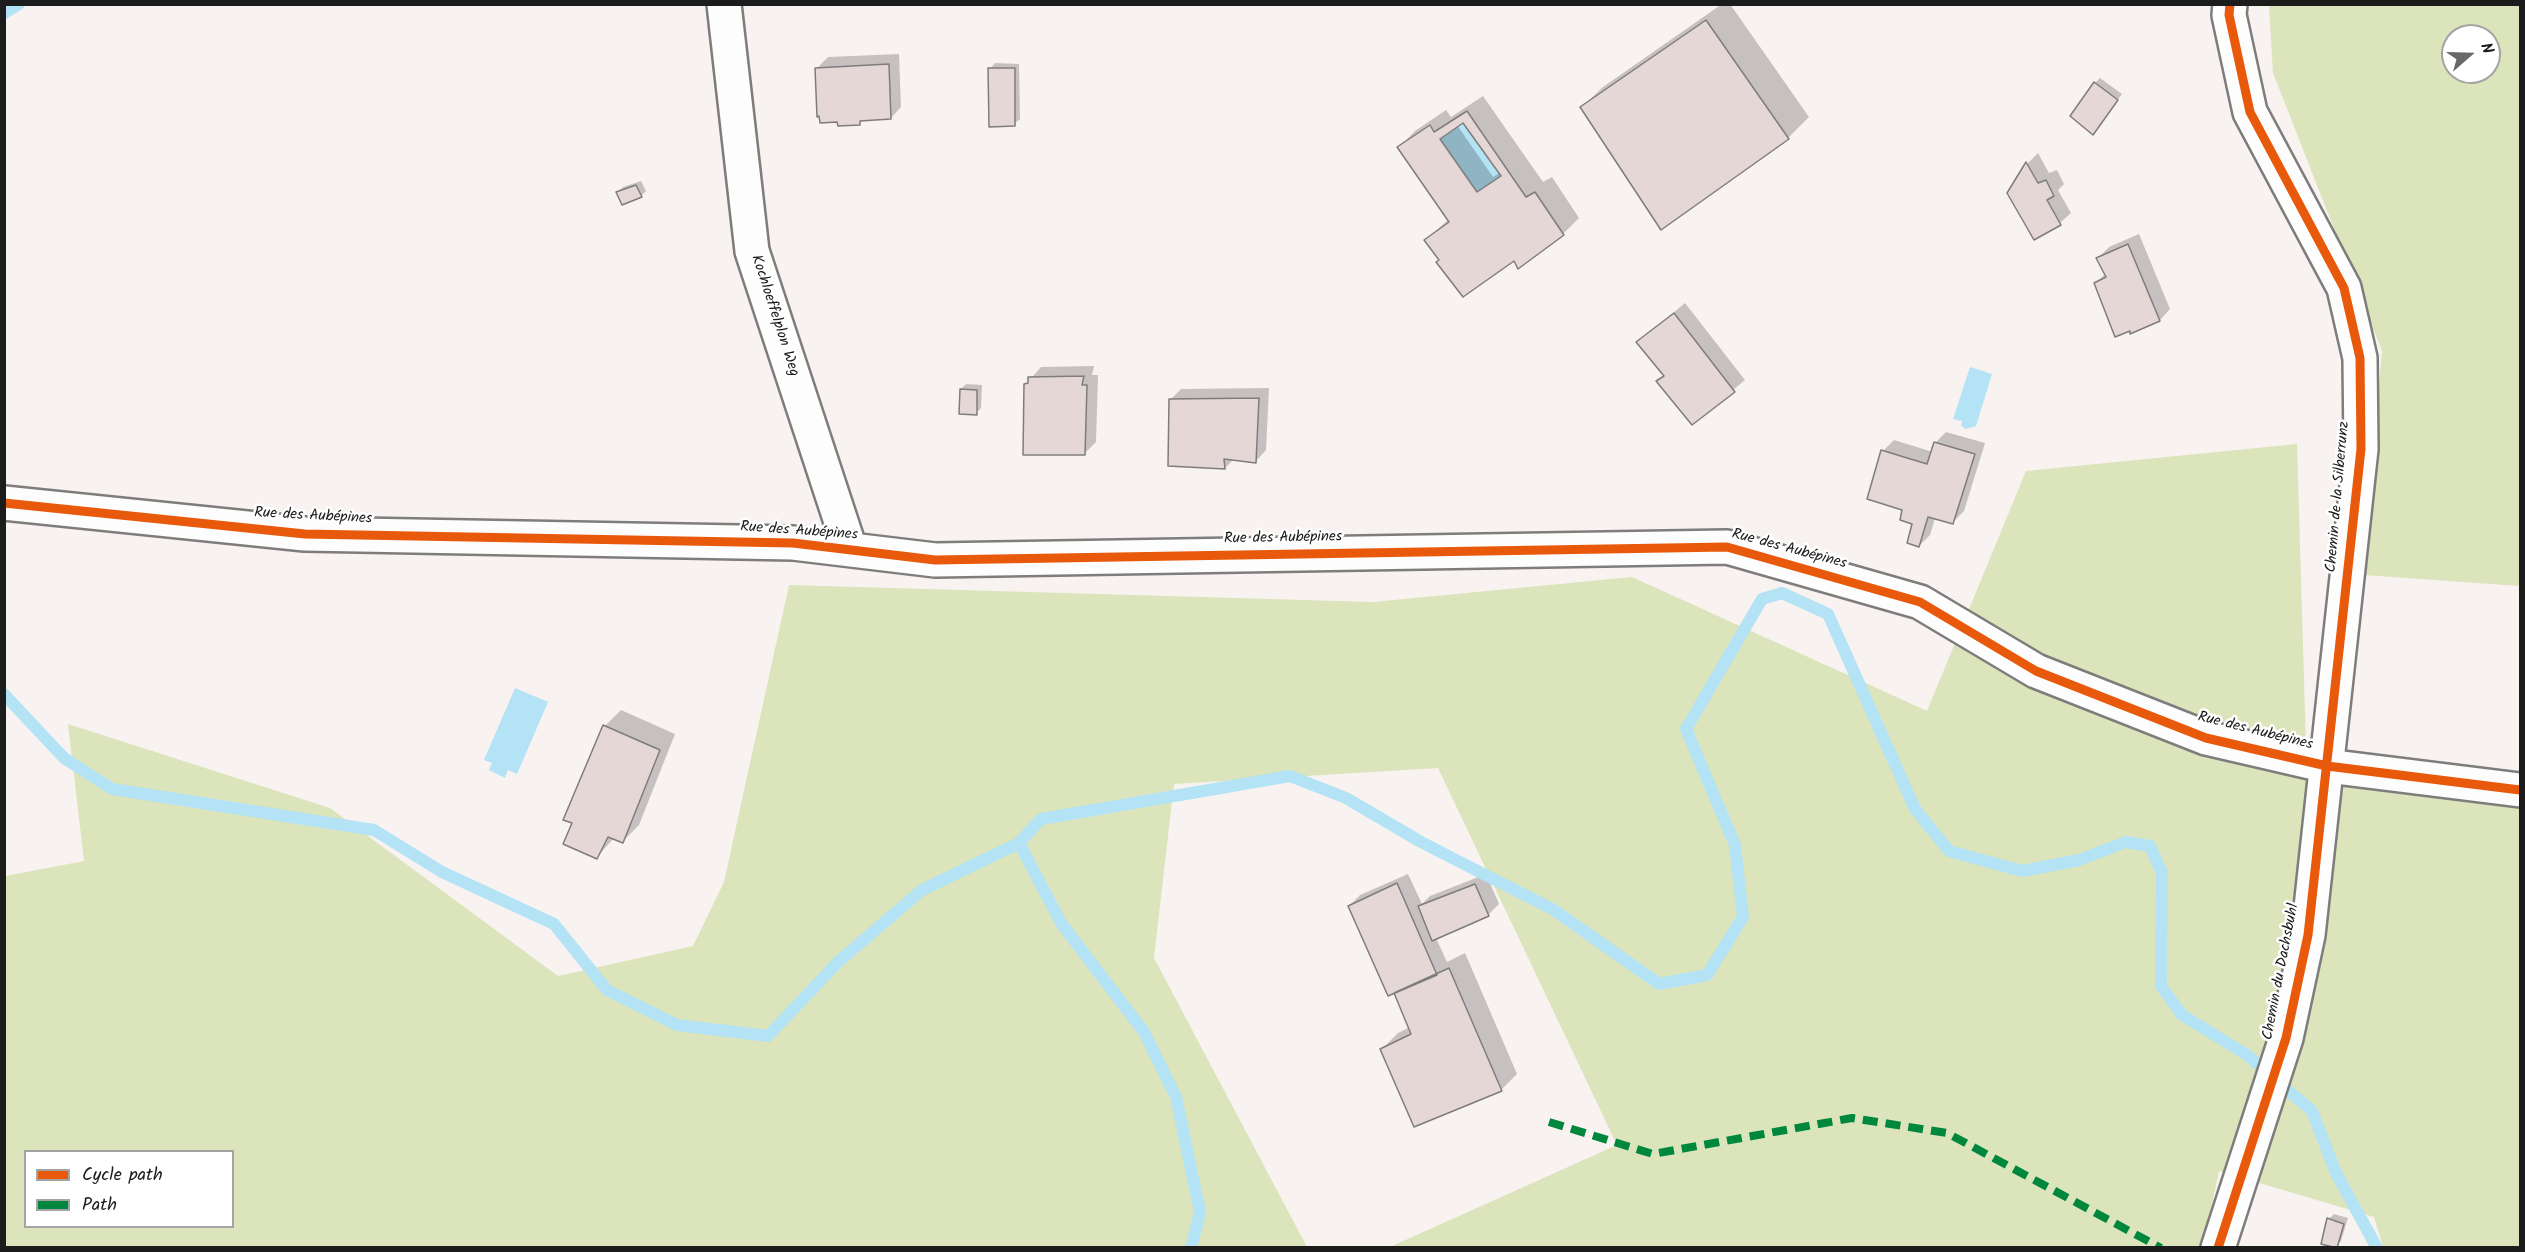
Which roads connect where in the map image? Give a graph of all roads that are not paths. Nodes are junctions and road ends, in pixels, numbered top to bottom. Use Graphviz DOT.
graph roads {
  1 [pos="724,4"];
  2 [pos="2230,4"];
  3 [pos="4,503"];
  4 [pos="850,549"];
  5 [pos="2327,766"];
  6 [pos="2520,790"];
  7 [pos="2218,1248"];
  1 -- 4 [label="street, Kochloeffelplon Weg"];
  2 -- 5 [label="street, Chemin de la Silberrunz"];
  3 -- 4 [label="street, Rue des Aubépines"];
  4 -- 5 [label="street, Rue des Aubépines"];
  5 -- 6 [label="street, Rue des Aubépines"];
  5 -- 7 [label="street, Chemin du Dachsbuhl"];
}
